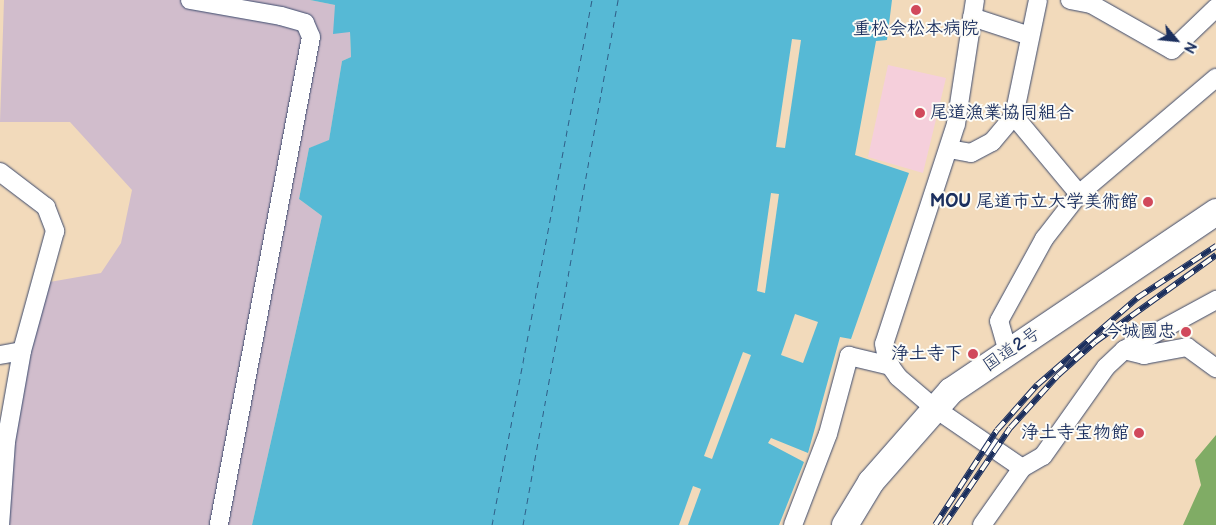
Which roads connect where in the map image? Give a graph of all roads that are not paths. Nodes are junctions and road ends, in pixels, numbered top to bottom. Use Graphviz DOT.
graph roads {
  1 [pos="190,0"];
  2 [pos="1038,0"];
  3 [pos="1070,0"];
  4 [pos="974,8"];
  5 [pos="1216,8"];
  6 [pos="1030,36"];
  7 [pos="1216,78"];
  8 [pos="1014,116"];
  9 [pos="949,149"];
  10 [pos="0,172"];
  11 [pos="1079,194"];
  12 [pos="1216,212"];
  13 [pos="1216,300"];
  14 [pos="1124,350"];
  15 [pos="22,351"];
  16 [pos="1008,352"];
  17 [pos="0,356"];
  18 [pos="891,366"];
  19 [pos="1216,368"];
  20 [pos="933,407"];
  21 [pos="1022,468"];
  22 [pos="1,472"];
  23 [pos="0,525"];
  24 [pos="219,525"];
  25 [pos="793,525"];
  26 [pos="845,525"];
  27 [pos="982,525"];
  1 -- 24 [label="street"];
  2 -- 6 [label="street"];
  3 -- 5 [label="street"];
  4 -- 6 [label="street"];
  4 -- 9 [label="street"];
  6 -- 8 [label="street"];
  7 -- 11 [label="street"];
  8 -- 9 [label="street"];
  8 -- 11 [label="street"];
  9 -- 18 [label="street"];
  10 -- 15 [label="street"];
  11 -- 16 [label="street"];
  12 -- 16 [label="highway, 国道2号"];
  13 -- 14 [label="street"];
  14 -- 19 [label="street"];
  14 -- 21 [label="street"];
  15 -- 17 [label="street"];
  15 -- 22 [label="street"];
  16 -- 20 [label="highway, 国道2号"];
  18 -- 20 [label="street"];
  18 -- 25 [label="street"];
  20 -- 21 [label="street"];
  20 -- 26 [label="highway, 国道2号"];
  21 -- 27 [label="street"];
  22 -- 23 [label="street"];
}
